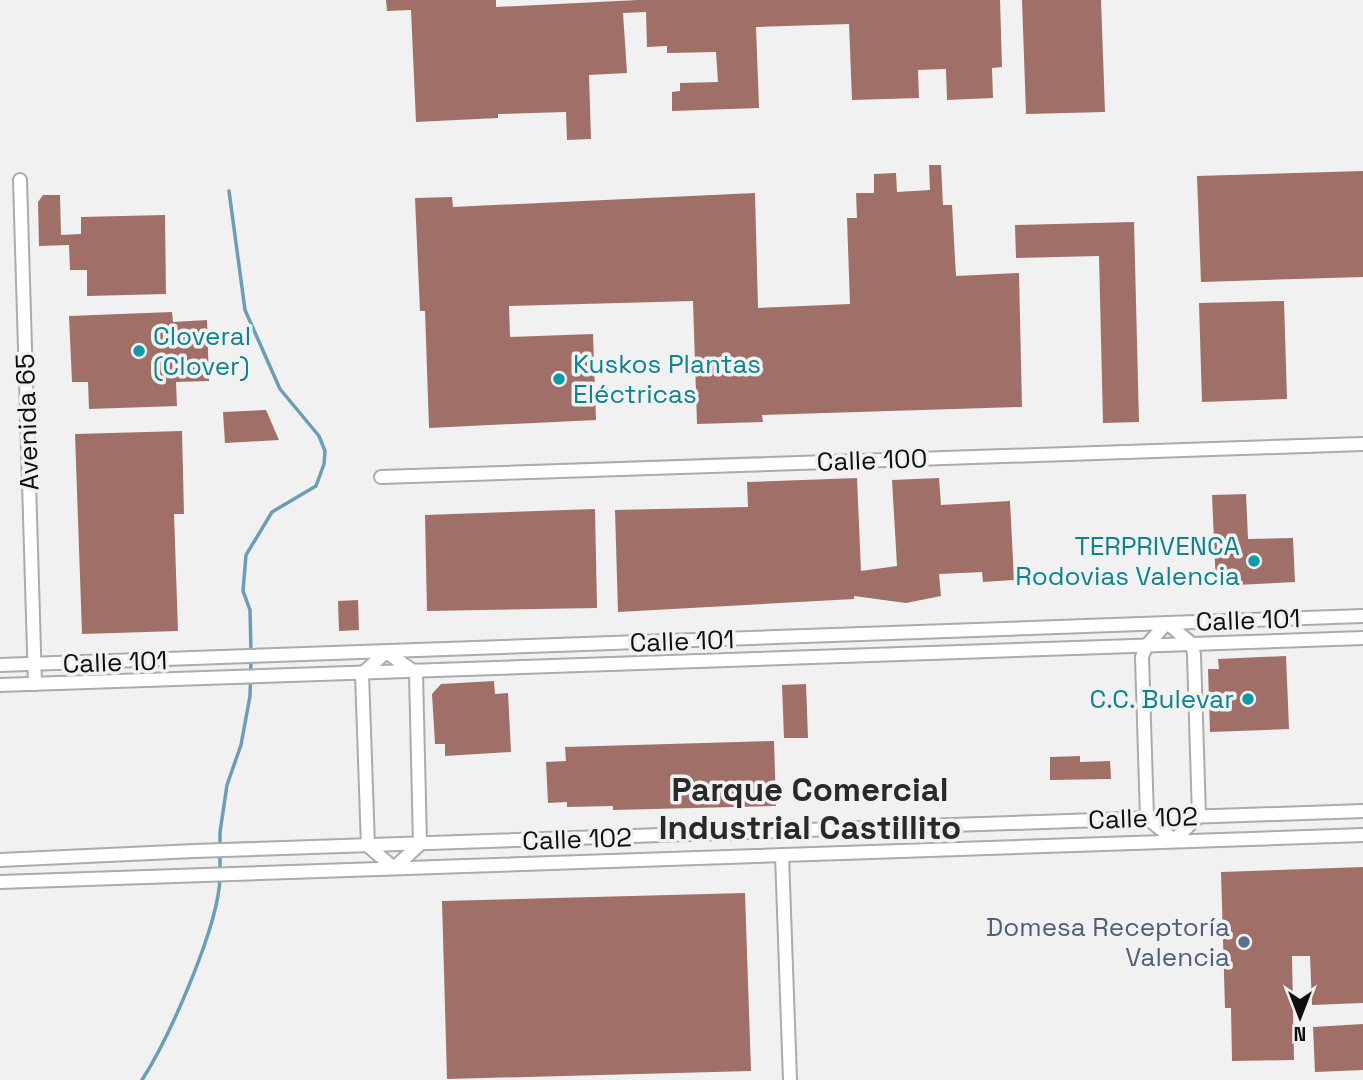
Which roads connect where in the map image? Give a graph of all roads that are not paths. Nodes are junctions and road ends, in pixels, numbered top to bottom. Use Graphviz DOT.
graph roads {
  1 [pos="20,180"];
  2 [pos="1363,444"];
  3 [pos="381,477"];
  4 [pos="1363,616"];
  5 [pos="1167,623"];
  6 [pos="1363,638"];
  7 [pos="1192,644"];
  8 [pos="1146,646"];
  9 [pos="386,653"];
  10 [pos="34,664"];
  11 [pos="0,666"];
  12 [pos="416,673"];
  13 [pos="362,674"];
  14 [pos="35,684"];
  15 [pos="0,685"];
  16 [pos="1363,811"];
  17 [pos="1199,816"];
  18 [pos="1147,818"];
  19 [pos="1363,835"];
  20 [pos="1174,840"];
  21 [pos="420,845"];
  22 [pos="368,846"];
  23 [pos="782,855"];
  24 [pos="0,860"];
  25 [pos="394,868"];
  26 [pos="0,882"];
  27 [pos="790,1080"];
  1 -- 10 [label="street, Avenida 65"];
  2 -- 3 [label="street, Calle 100"];
  4 -- 5 [label="street, Calle 101"];
  5 -- 7 [label="street"];
  5 -- 8 [label="street"];
  5 -- 9 [label="street, Calle 101"];
  6 -- 7 [label="street, Calle 101"];
  7 -- 8 [label="street, Calle 101"];
  7 -- 17 [label="street"];
  8 -- 12 [label="street, Calle 101"];
  8 -- 18 [label="street"];
  9 -- 10 [label="street, Calle 101"];
  9 -- 12 [label="street"];
  9 -- 13 [label="street"];
  10 -- 11 [label="street, Calle 101"];
  10 -- 14 [label="street, Avenida 65"];
  12 -- 13 [label="street, Calle 101"];
  12 -- 21 [label="street"];
  13 -- 14 [label="street, Calle 101"];
  13 -- 22 [label="street"];
  14 -- 15 [label="street, Calle 101"];
  16 -- 17 [label="street, Calle 102"];
  17 -- 18 [label="street, Calle 102"];
  17 -- 20 [label="street"];
  18 -- 20 [label="street"];
  18 -- 21 [label="street, Calle 102"];
  19 -- 20 [label="street, Calle 102"];
  20 -- 23 [label="street, Calle 102"];
  21 -- 22 [label="street, Calle 102"];
  21 -- 25 [label="street"];
  22 -- 24 [label="street, Calle 102"];
  22 -- 25 [label="street"];
  23 -- 25 [label="street, Calle 102"];
  23 -- 27 [label="street"];
  25 -- 26 [label="street, Calle 102"];
}
